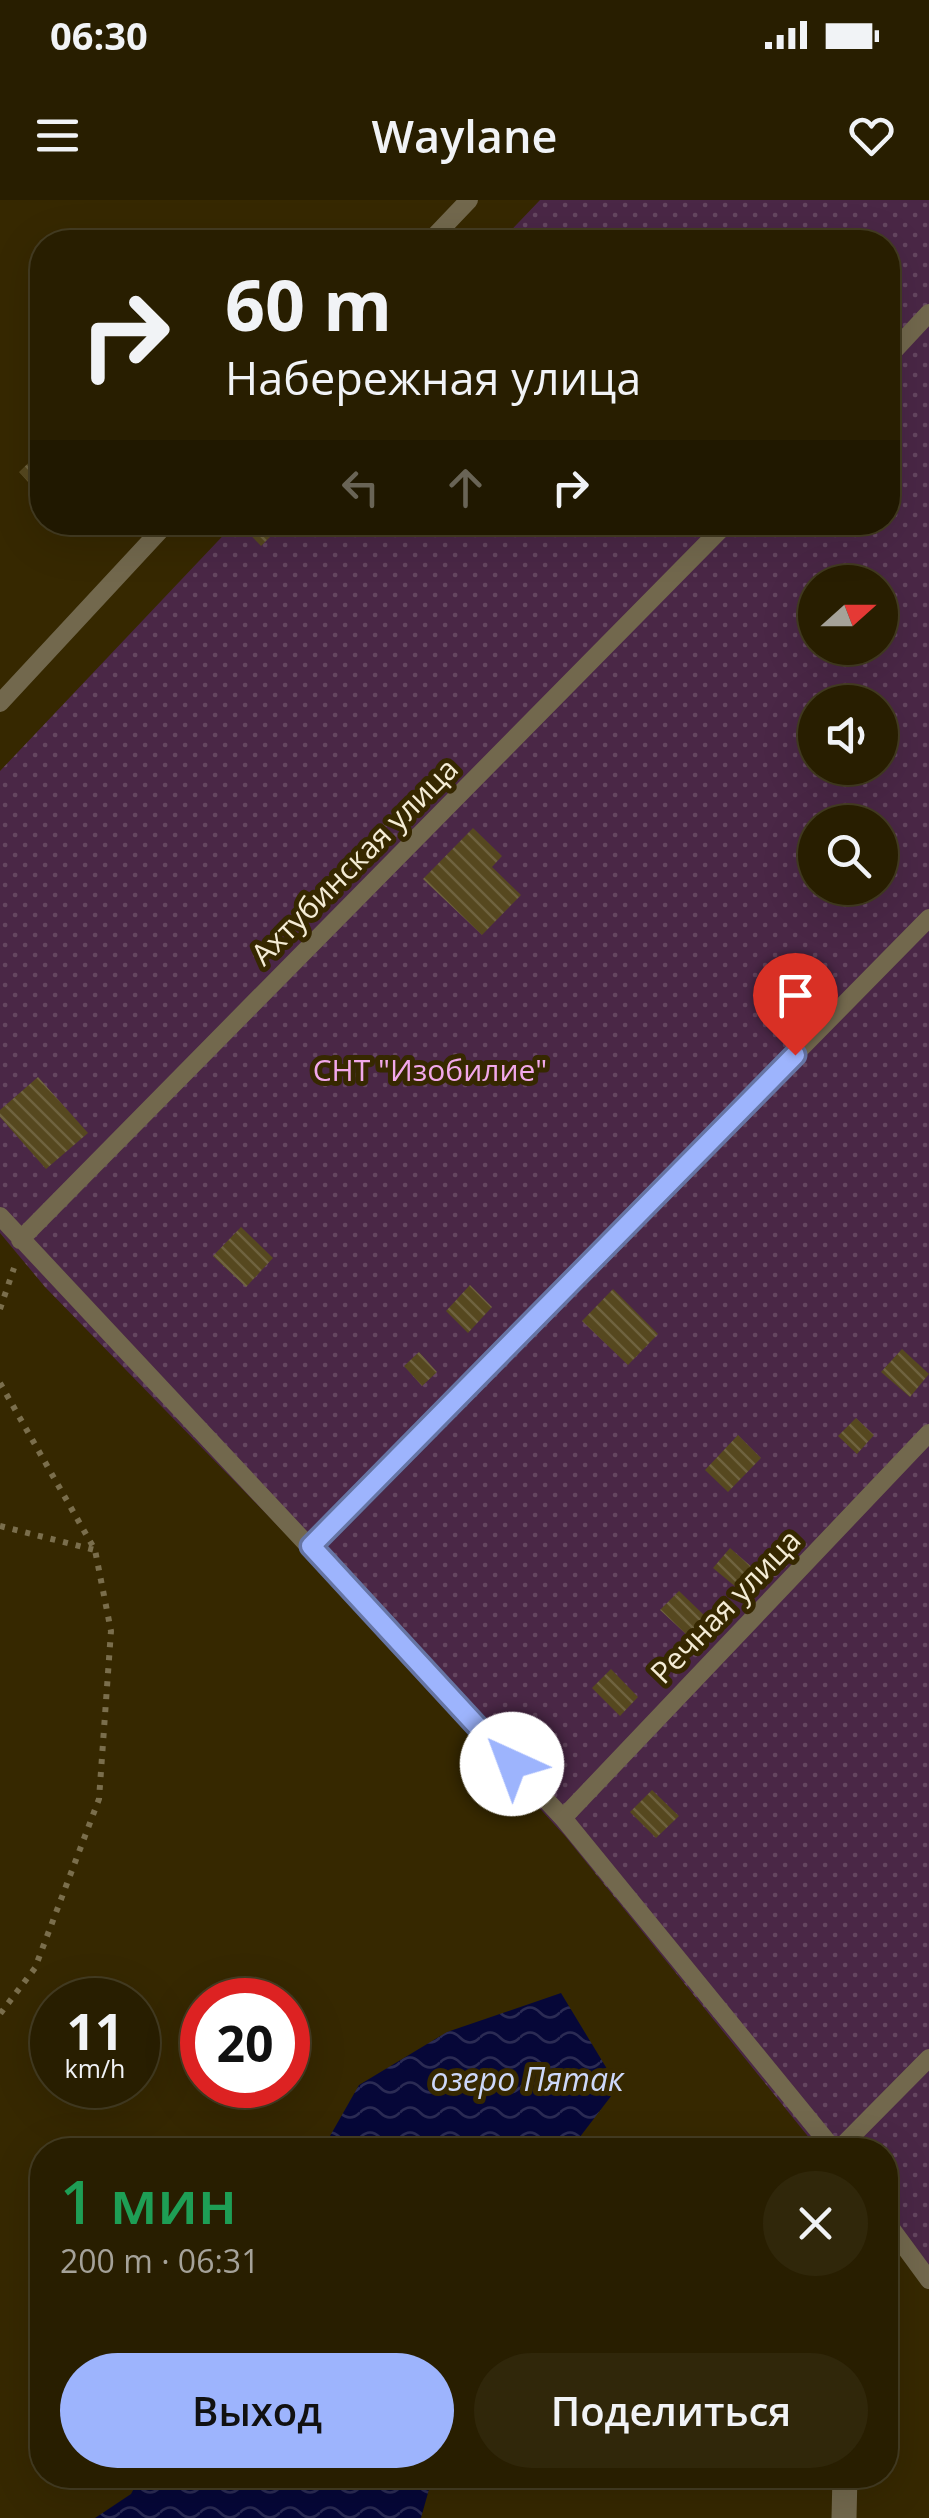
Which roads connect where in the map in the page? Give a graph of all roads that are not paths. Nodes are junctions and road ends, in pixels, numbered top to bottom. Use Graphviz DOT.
graph roads {
  1 [pos="469,200"];
  2 [pos="440,230"];
  3 [pos="929,313"];
  4 [pos="900,343"];
  5 [pos="156,535"];
  6 [pos="715,535"];
  7 [pos="0,703"];
  8 [pos="929,918"];
  9 [pos="0,1216"];
  10 [pos="20,1240"];
  11 [pos="929,1433"];
  12 [pos="311,1546"];
  13 [pos="563,1818"];
  14 [pos="929,2058"];
  15 [pos="826,2138"];
  16 [pos="848,2138"];
  17 [pos="898,2238"];
  18 [pos="929,2280"];
  19 [pos="845,2488"];
  20 [pos="844,2518"];
  1 -- 2 [label="lane"];
  3 -- 4 [label="lane"];
  5 -- 7 [label="lane"];
  6 -- 10 [label="lane, Ахтубинская улица"];
  8 -- 12 [label="lane"];
  9 -- 10 [label="lane"];
  10 -- 12 [label="lane"];
  11 -- 13 [label="lane, Речная улица"];
  12 -- 13 [label="lane"];
  13 -- 15 [label="lane"];
  14 -- 16 [label="lane"];
  17 -- 18 [label="lane"];
  19 -- 20 [label="street"];
}
